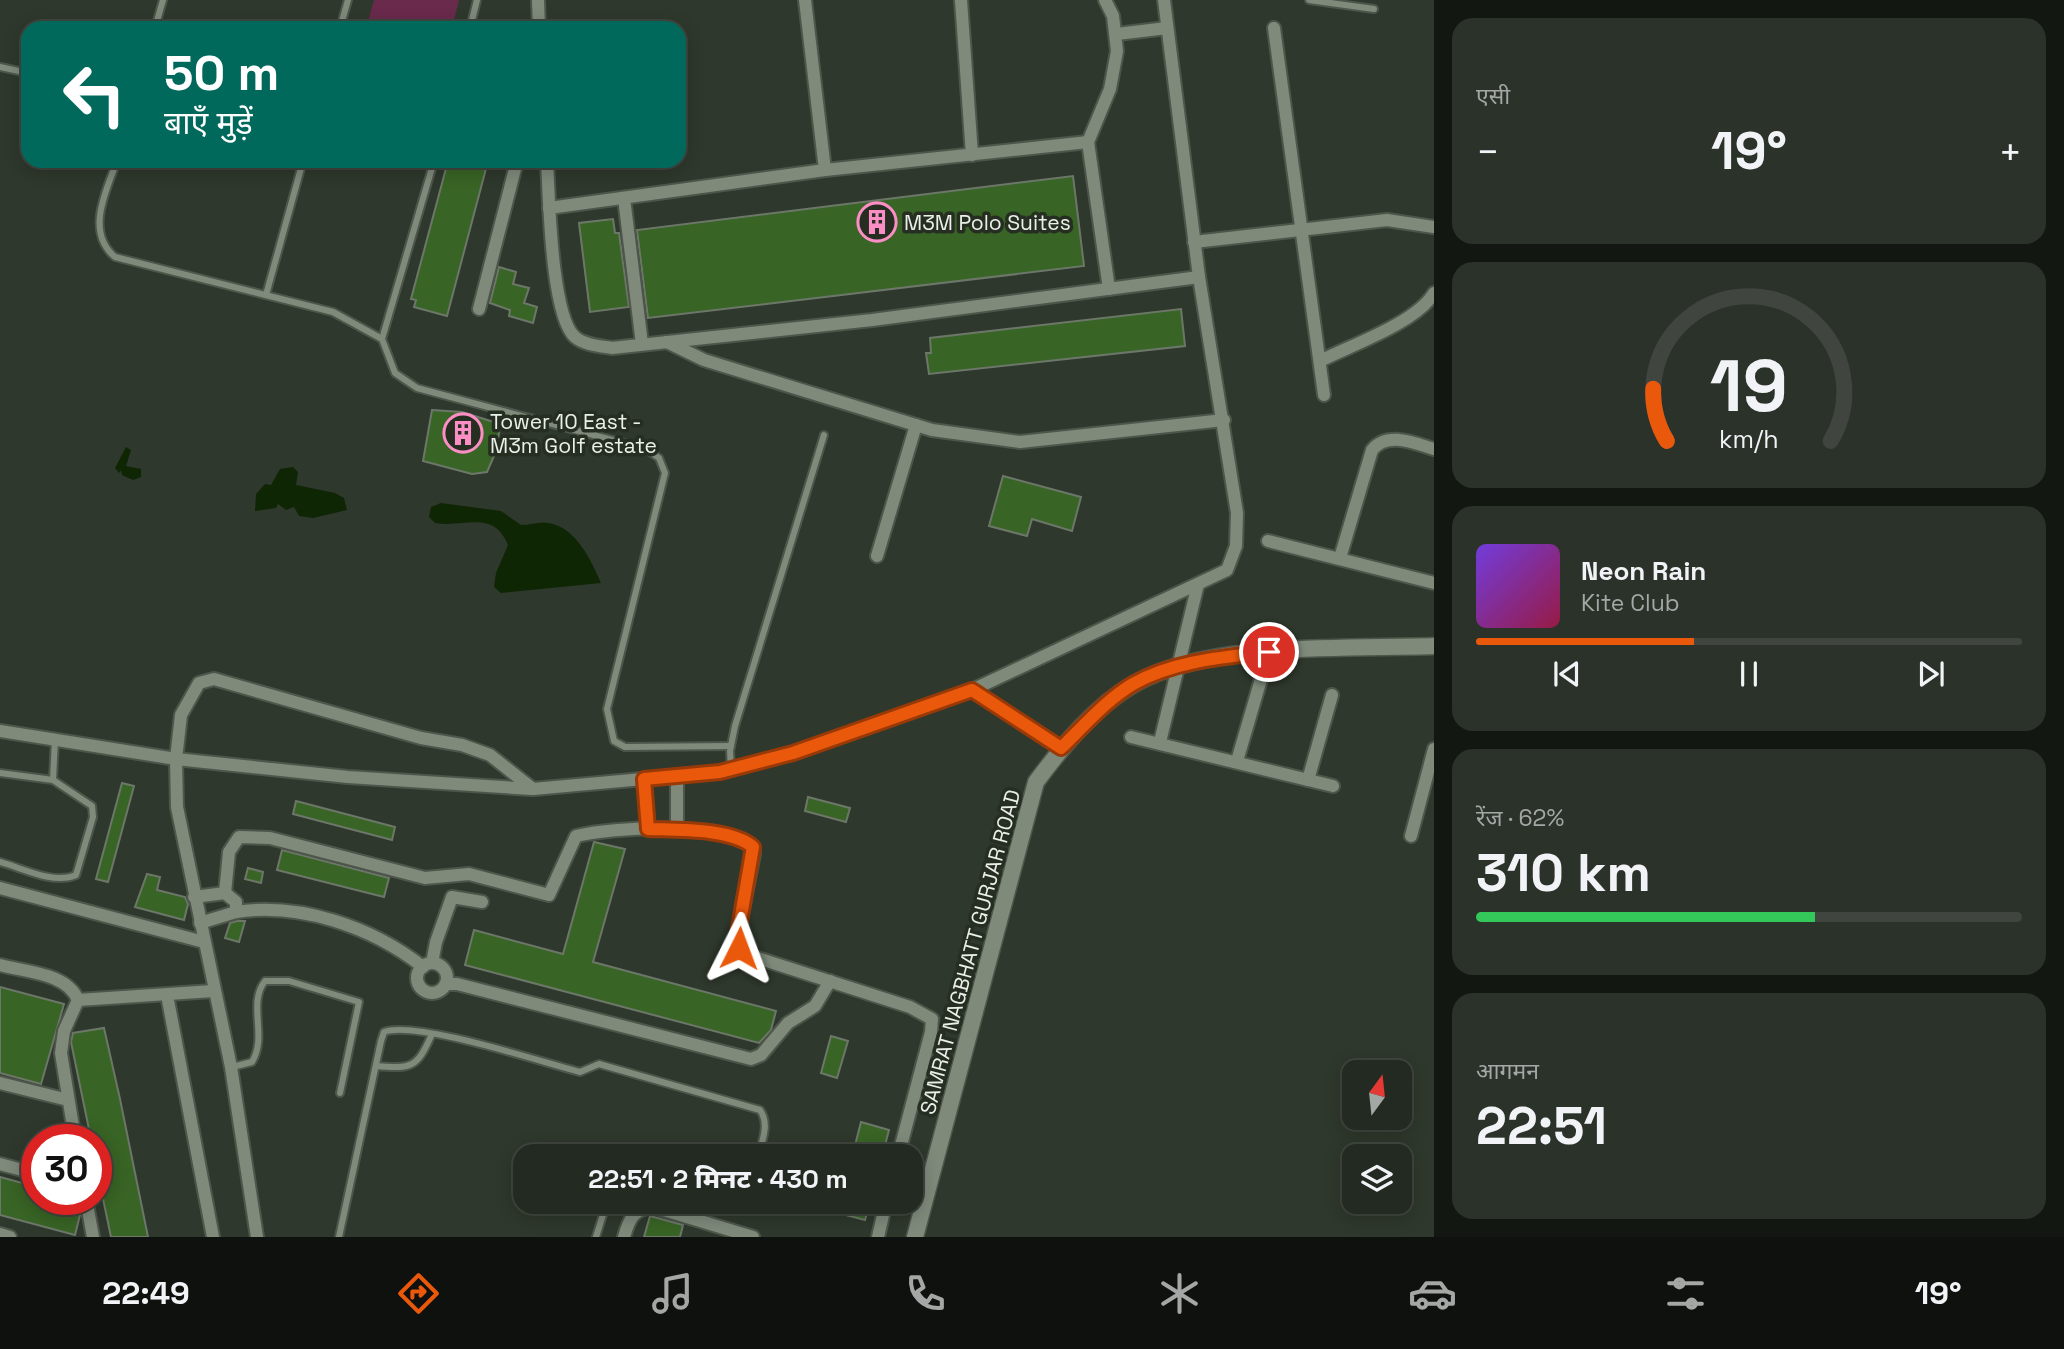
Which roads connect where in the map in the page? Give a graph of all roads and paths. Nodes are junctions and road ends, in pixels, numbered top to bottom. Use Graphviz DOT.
graph roads {
  1 [pos="163,0"];
  2 [pos="348,0"];
  3 [pos="477,0"];
  4 [pos="538,0"];
  5 [pos="544,0"];
  6 [pos="805,0"];
  7 [pos="961,0"];
  8 [pos="1105,0"];
  9 [pos="1164,0"];
  10 [pos="1308,0"];
  11 [pos="1374,9"];
  12 [pos="157,21"];
  13 [pos="342,21"];
  14 [pos="472,21"];
  15 [pos="540,21"];
  16 [pos="1167,28"];
  17 [pos="1275,28"];
  18 [pos="1117,34"];
  19 [pos="0,68"];
  20 [pos="21,72"];
  21 [pos="1088,142"];
  22 [pos="972,155"];
  23 [pos="115,168"];
  24 [pos="301,168"];
  25 [pos="432,168"];
  26 [pos="515,168"];
  27 [pos="547,168"];
  28 [pos="825,170"];
  29 [pos="624,198"];
  30 [pos="549,208"];
  31 [pos="1434,227"];
  32 [pos="1302,230"];
  33 [pos="1194,242"];
  34 [pos="1199,277"];
  35 [pos="1109,289"];
  36 [pos="1434,293"];
  37 [pos="266,295"];
  38 [pos="479,309"];
  39 [pos="382,339"];
  40 [pos="667,342"];
  41 [pos="642,344"];
  42 [pos="1320,361"];
  43 [pos="1324,395"];
  44 [pos="1224,420"];
  45 [pos="916,425"];
  46 [pos="824,435"];
  47 [pos="1434,449"];
  48 [pos="1268,541"];
  49 [pos="877,556"];
  50 [pos="1340,558"];
  51 [pos="1198,583"];
  52 [pos="1434,583"];
  53 [pos="1434,646"];
  54 [pos="1269,652"];
  55 [pos="1179,667"];
  56 [pos="972,690"];
  57 [pos="1332,695"];
  58 [pos="0,731"];
  59 [pos="1131,737"];
  60 [pos="55,739"];
  61 [pos="1160,742"];
  62 [pos="731,746"];
  63 [pos="1061,748"];
  64 [pos="1434,749"];
  65 [pos="176,758"];
  66 [pos="1237,761"];
  67 [pos="731,769"];
  68 [pos="0,773"];
  69 [pos="677,776"];
  70 [pos="644,779"];
  71 [pos="53,780"];
  72 [pos="1308,780"];
  73 [pos="1333,786"];
  74 [pos="533,789"];
  75 [pos="648,829"];
  76 [pos="677,830"];
  77 [pos="1411,836"];
  78 [pos="0,862"];
  79 [pos="0,888"];
  80 [pos="225,893"];
  81 [pos="194,897"];
  82 [pos="482,902"];
  83 [pos="236,912"];
  84 [pos="200,923"];
  85 [pos="204,942"];
  86 [pos="0,965"];
  87 [pos="427,965"];
  88 [pos="830,981"];
  89 [pos="446,984"];
  90 [pos="213,991"];
  91 [pos="167,995"];
  92 [pos="78,1000"];
  93 [pos="432,1034"];
  94 [pos="376,1066"];
  95 [pos="231,1067"];
  96 [pos="0,1083"];
  97 [pos="340,1093"];
  98 [pos="68,1100"];
  99 [pos="72,1124"];
  100 [pos="761,1144"];
  101 [pos="901,1144"];
  102 [pos="0,1164"];
  103 [pos="21,1170"];
  104 [pos="603,1214"];
  105 [pos="883,1214"];
  106 [pos="89,1215"];
  107 [pos="0,1234"];
  108 [pos="10,1237"];
  109 [pos="93,1237"];
  110 [pos="213,1237"];
  111 [pos="257,1237"];
  112 [pos="339,1237"];
  113 [pos="596,1237"];
  114 [pos="624,1237"];
  115 [pos="753,1237"];
  116 [pos="878,1237"];
  117 [pos="915,1237"];
  1 -- 12 [label="lane"];
  2 -- 13 [label="lane"];
  3 -- 14 [label="lane"];
  4 -- 5 [label="street"];
  4 -- 15 [label="street"];
  6 -- 28 [label="street"];
  7 -- 22 [label="street"];
  8 -- 18 [label="street"];
  9 -- 16 [label="street"];
  10 -- 11 [label="lane"];
  16 -- 18 [label="street"];
  16 -- 33 [label="street"];
  17 -- 32 [label="street"];
  18 -- 21 [label="street"];
  19 -- 20 [label="lane"];
  21 -- 22 [label="street"];
  21 -- 35 [label="street"];
  22 -- 28 [label="street"];
  23 -- 37 [label="lane"];
  24 -- 37 [label="lane"];
  25 -- 39 [label="lane"];
  26 -- 38 [label="street"];
  27 -- 30 [label="street"];
  28 -- 29 [label="street"];
  29 -- 30 [label="street"];
  29 -- 41 [label="street"];
  30 -- 41 [label="street"];
  31 -- 32 [label="street"];
  32 -- 33 [label="street"];
  32 -- 42 [label="street"];
  33 -- 34 [label="street"];
  34 -- 35 [label="street"];
  34 -- 44 [label="street"];
  35 -- 40 [label="street"];
  36 -- 42 [label="street"];
  37 -- 39 [label="lane"];
  39 -- 62 [label="lane"];
  40 -- 41 [label="street"];
  40 -- 45 [label="street"];
  42 -- 43 [label="street"];
  44 -- 45 [label="street"];
  44 -- 51 [label="street"];
  45 -- 49 [label="street"];
  46 -- 62 [label="lane"];
  47 -- 50 [label="street"];
  48 -- 50 [label="street"];
  50 -- 52 [label="street"];
  51 -- 55 [label="street"];
  51 -- 56 [label="street"];
  53 -- 54 [label="street, SAMRAT NAGBHATT GURJAR ROAD"];
  54 -- 55 [label="street, SAMRAT NAGBHATT GURJAR ROAD"];
  54 -- 66 [label="street"];
  55 -- 61 [label="street"];
  55 -- 63 [label="street, SAMRAT NAGBHATT GURJAR ROAD"];
  56 -- 63 [label="street"];
  56 -- 67 [label="street"];
  57 -- 72 [label="street"];
  58 -- 60 [label="street"];
  59 -- 61 [label="street"];
  60 -- 65 [label="street"];
  60 -- 71 [label="lane"];
  61 -- 66 [label="street"];
  62 -- 67 [label="lane"];
  63 -- 117 [label="street, SAMRAT NAGBHATT GURJAR ROAD"];
  64 -- 77 [label="street"];
  65 -- 74 [label="street"];
  65 -- 74 [label="street"];
  65 -- 81 [label="street"];
  66 -- 72 [label="street"];
  67 -- 69 [label="street"];
  68 -- 71 [label="lane"];
  69 -- 70 [label="street"];
  69 -- 76 [label="street"];
  70 -- 74 [label="street"];
  70 -- 75 [label="street"];
  71 -- 78 [label="lane"];
  72 -- 73 [label="street"];
  75 -- 76 [label="street"];
  75 -- 80 [label="street"];
  76 -- 88 [label="street"];
  79 -- 85 [label="street"];
  80 -- 81 [label="street"];
  80 -- 83 [label="street"];
  81 -- 84 [label="street"];
  82 -- 87 [label="street"];
  83 -- 84 [label="street"];
  83 -- 87 [label="street"];
  84 -- 85 [label="street"];
  85 -- 90 [label="street"];
  86 -- 92 [label="street"];
  87 -- 89 [label="street"];
  87 -- 89 [label="street"];
  88 -- 89 [label="street"];
  88 -- 101 [label="street"];
  90 -- 91 [label="street"];
  90 -- 95 [label="street"];
  91 -- 92 [label="street"];
  91 -- 110 [label="street"];
  92 -- 98 [label="street"];
  93 -- 94 [label="lane"];
  93 -- 94 [label="lane"];
  93 -- 100 [label="lane"];
  94 -- 112 [label="lane"];
  95 -- 97 [label="lane"];
  95 -- 111 [label="street"];
  96 -- 98 [label="street"];
  98 -- 99 [label="street"];
  102 -- 103 [label="street"];
  104 -- 113 [label="lane"];
  105 -- 116 [label="street"];
  106 -- 109 [label="street"];
  107 -- 108 [label="street"];
  114 -- 115 [label="street"];
}
